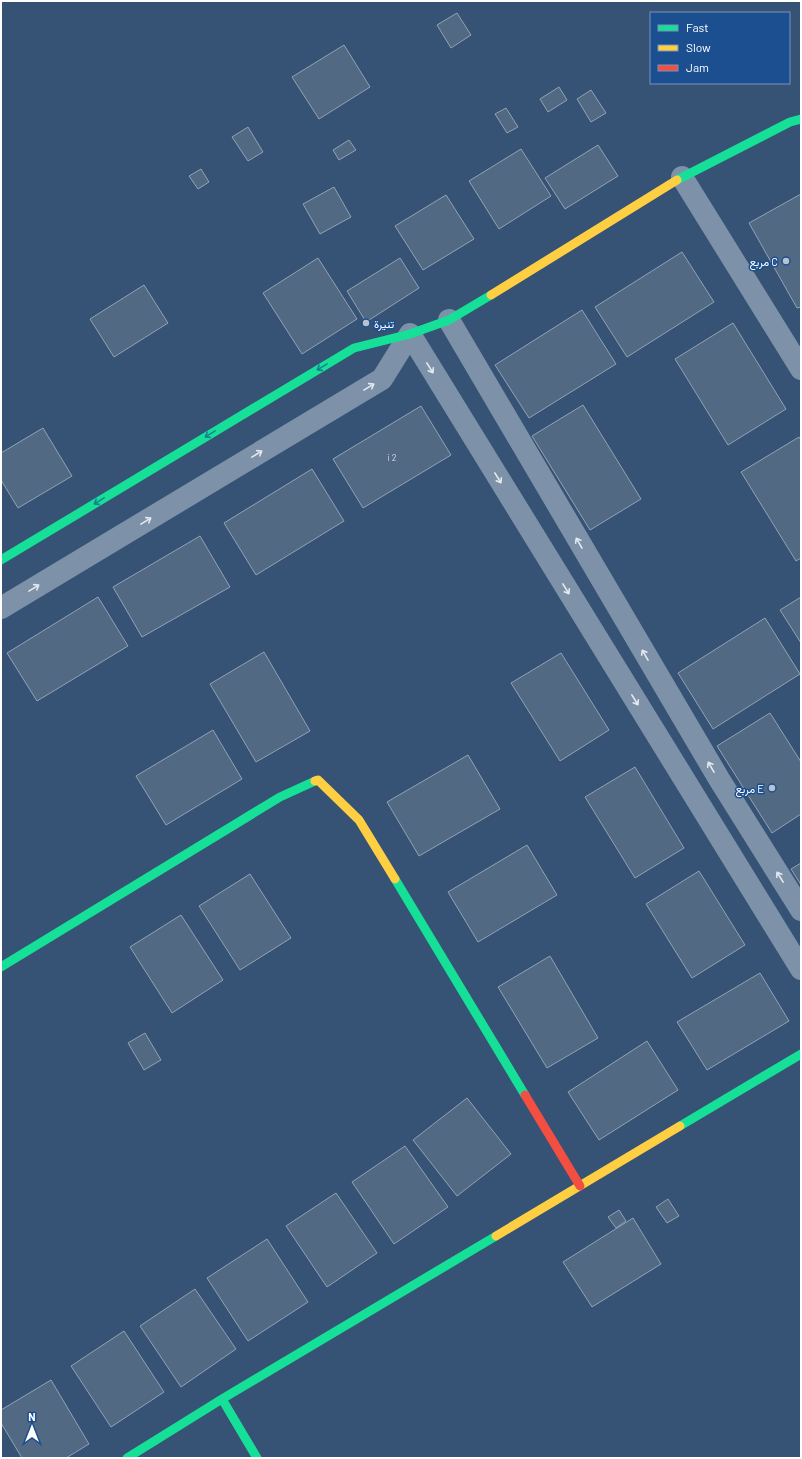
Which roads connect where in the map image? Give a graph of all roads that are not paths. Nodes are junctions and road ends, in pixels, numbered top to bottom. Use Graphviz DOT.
graph roads {
  1 [pos="801,119"];
  2 [pos="682,177"];
  3 [pos="448,320"];
  4 [pos="410,334"];
  5 [pos="801,369"];
  6 [pos="1,560"];
  7 [pos="1,608"];
  8 [pos="801,910"];
  9 [pos="1,967"];
  10 [pos="801,969"];
  11 [pos="801,1054"];
  12 [pos="580,1186"];
  13 [pos="222,1399"];
  14 [pos="128,1458"];
  15 [pos="257,1458"];
  1 -- 2 [label="street"];
  2 -- 3 [label="street"];
  2 -- 5 [label="street"];
  3 -- 4 [label="street"];
  8 -- 3 [label="street, one-way"];
  4 -- 6 [label="street, one-way"];
  7 -- 4 [label="street, one-way"];
  4 -- 10 [label="street, one-way"];
  9 -- 12 [label="street"];
  11 -- 12 [label="street"];
  12 -- 13 [label="street"];
  13 -- 14 [label="street"];
  13 -- 15 [label="street"];
}
